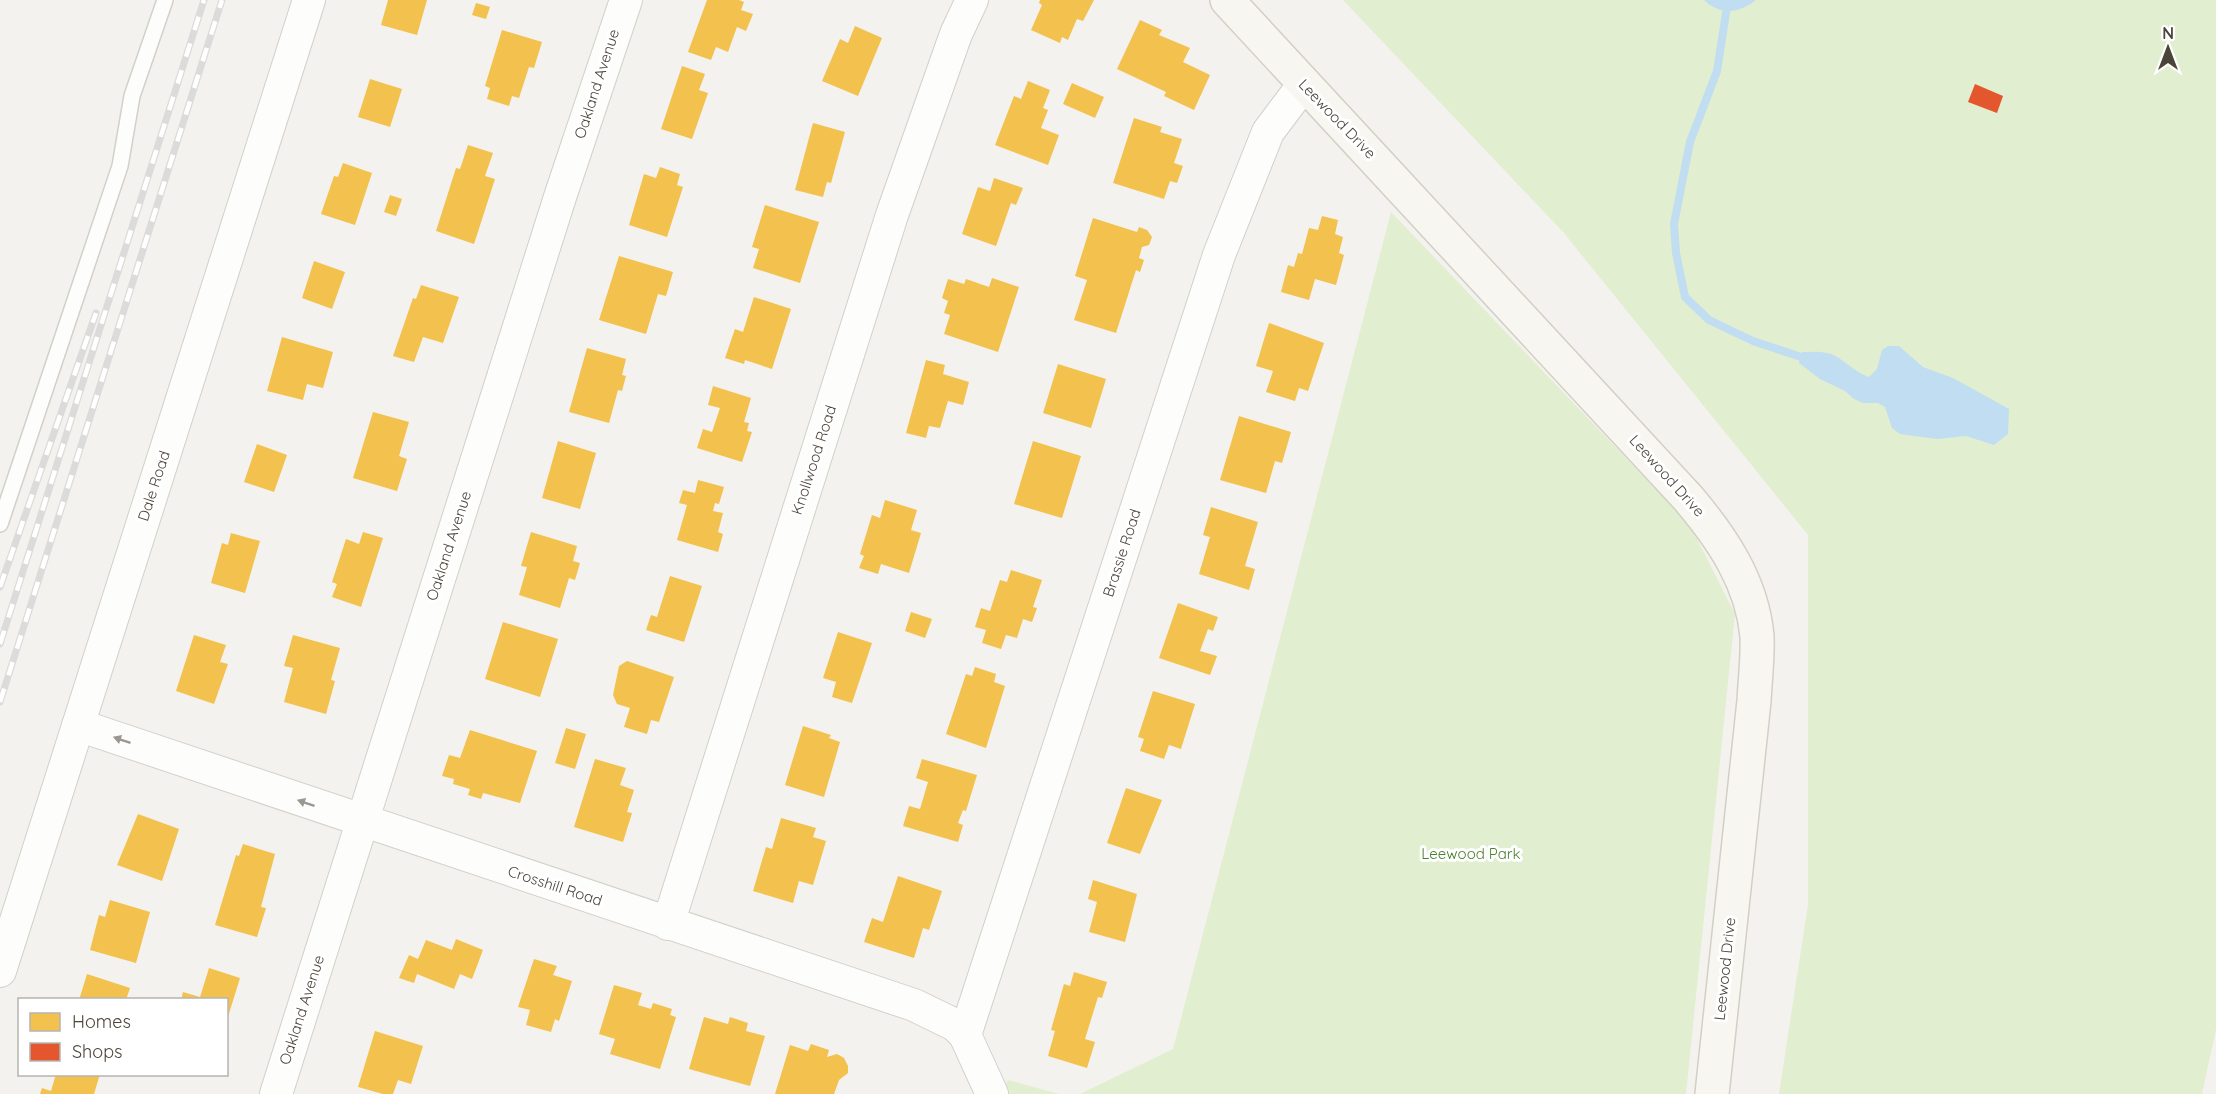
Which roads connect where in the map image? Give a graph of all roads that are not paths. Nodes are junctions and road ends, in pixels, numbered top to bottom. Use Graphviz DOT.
graph roads {
  1 [pos="165,0"];
  2 [pos="309,0"];
  3 [pos="626,0"];
  4 [pos="972,0"];
  5 [pos="1227,0"];
  6 [pos="1304,84"];
  7 [pos="0,524"];
  8 [pos="78,725"];
  9 [pos="362,821"];
  10 [pos="668,924"];
  11 [pos="0,972"];
  12 [pos="965,1035"];
  13 [pos="276,1094"];
  14 [pos="992,1094"];
  15 [pos="1712,1094"];
  1 -- 7 [label="lane"];
  2 -- 8 [label="street, Dale Road"];
  3 -- 9 [label="street, Oakland Avenue"];
  4 -- 10 [label="street, Knollwood Road"];
  5 -- 6 [label="street, Leewood Drive"];
  6 -- 12 [label="street, Brassie Road"];
  6 -- 15 [label="street, Leewood Drive"];
  9 -- 8 [label="street, Crosshill Road, one-way"];
  8 -- 11 [label="street, Dale Road"];
  9 -- 10 [label="street, Crosshill Road"];
  9 -- 13 [label="street, Oakland Avenue"];
  10 -- 12 [label="street, Crosshill Road"];
  12 -- 14 [label="street"];
}
